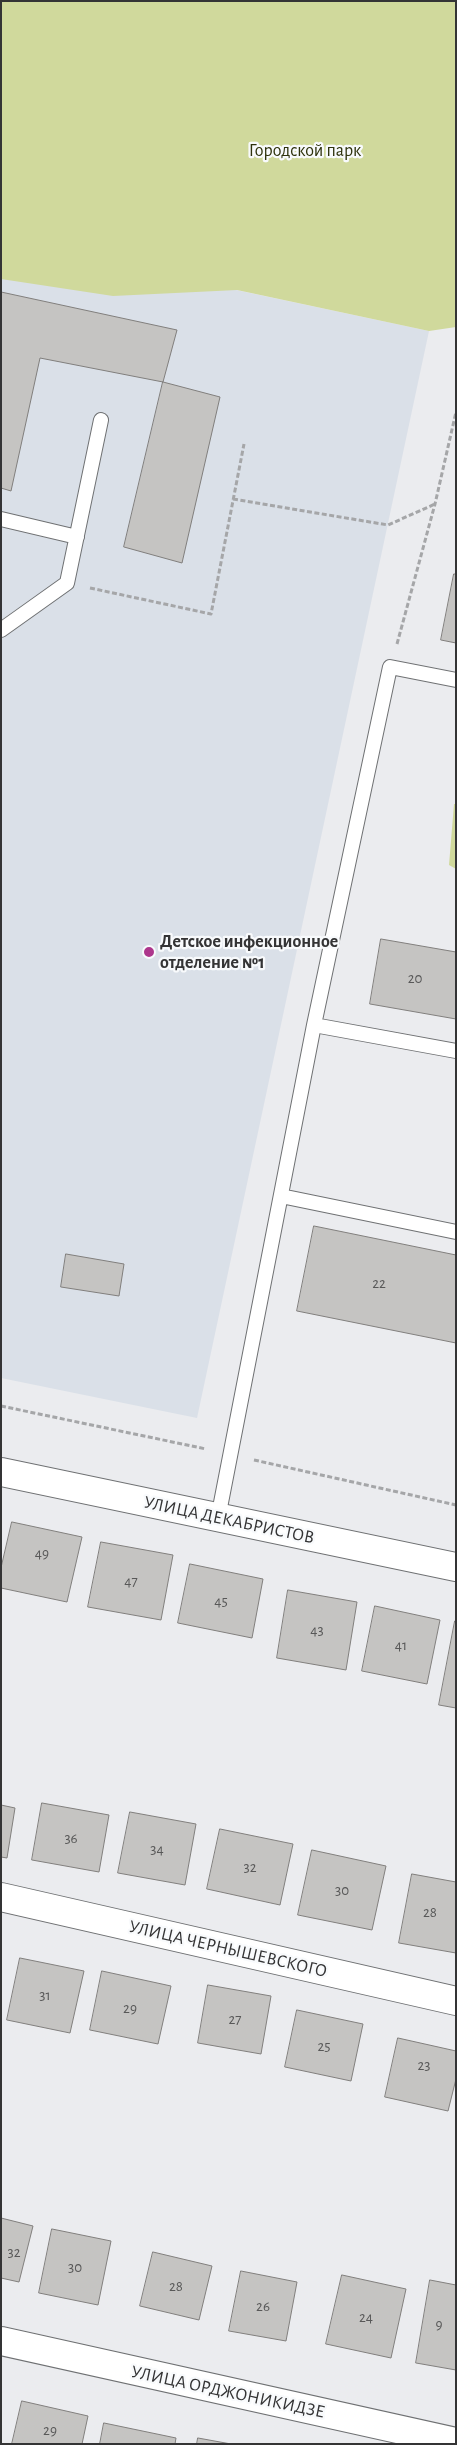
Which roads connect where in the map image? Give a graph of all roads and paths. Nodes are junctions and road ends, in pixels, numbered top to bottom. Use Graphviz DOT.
graph roads {
  1 [pos="456,412"];
  2 [pos="101,420"];
  3 [pos="244,444"];
  4 [pos="233,499"];
  5 [pos="435,504"];
  6 [pos="1,519"];
  7 [pos="77,537"];
  8 [pos="67,583"];
  9 [pos="1,630"];
  10 [pos="390,667"];
  11 [pos="456,680"];
  12 [pos="314,1025"];
  13 [pos="456,1052"];
  14 [pos="281,1196"];
  15 [pos="456,1232"];
  16 [pos="1,1472"];
  17 [pos="218,1518"];
  18 [pos="456,1567"];
  19 [pos="1,1898"];
  20 [pos="456,2001"];
  21 [pos="1,2341"];
  22 [pos="456,2442"];
  1 -- 5 [label="path"];
  2 -- 7 [label="lane"];
  3 -- 4 [label="path"];
  4 -- 5 [label="path"];
  4 -- 8 [label="path"];
  5 -- 10 [label="path"];
  6 -- 7 [label="lane"];
  7 -- 8 [label="lane"];
  8 -- 9 [label="lane"];
  10 -- 11 [label="lane"];
  10 -- 12 [label="lane"];
  12 -- 13 [label="lane"];
  12 -- 14 [label="lane"];
  14 -- 15 [label="lane"];
  14 -- 17 [label="lane"];
  16 -- 17 [label="street, УЛИЦА ДЕКАБРИСТОВ"];
  17 -- 18 [label="street, УЛИЦА ДЕКАБРИСТОВ"];
  19 -- 20 [label="street, УЛИЦА ЧЕРНЫШЕВСКОГО"];
  21 -- 22 [label="street, УЛИЦА ОРДЖОНИКИДЗЕ"];
}
